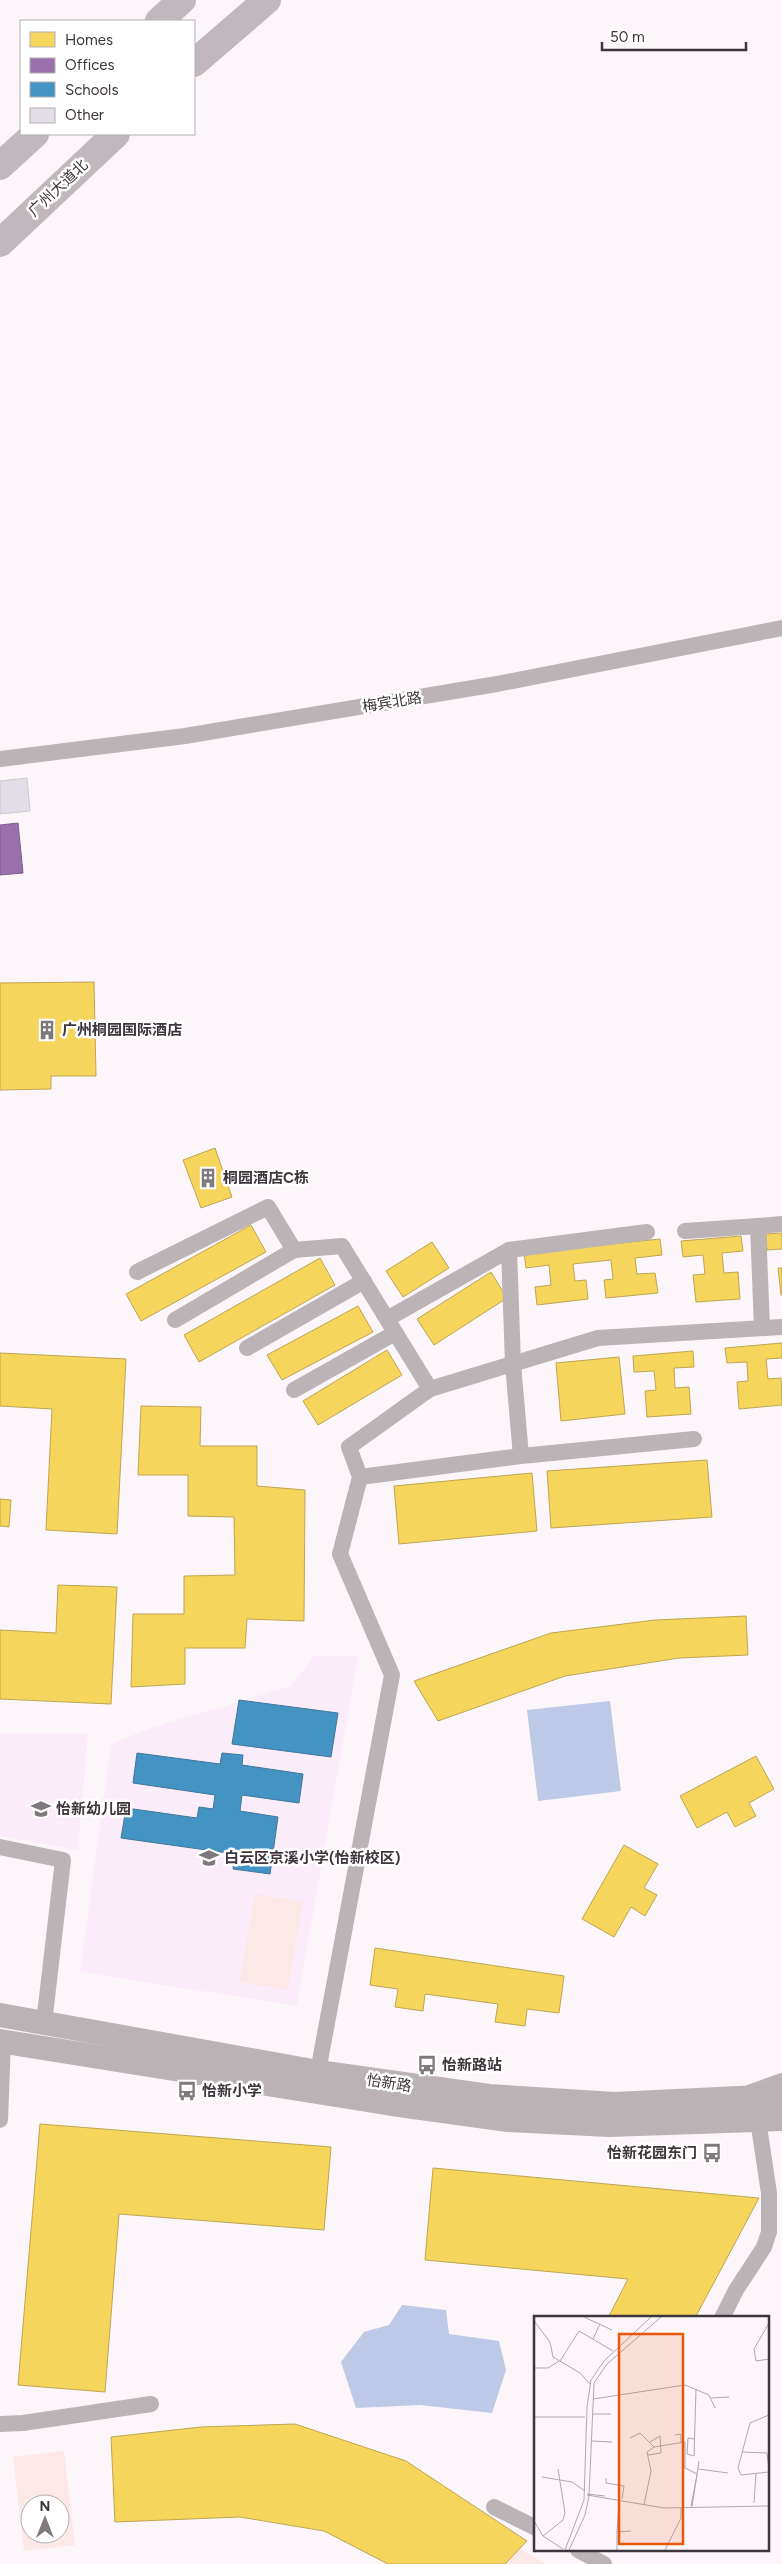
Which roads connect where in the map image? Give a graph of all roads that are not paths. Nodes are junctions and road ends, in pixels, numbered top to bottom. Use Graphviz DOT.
graph roads {
  1 [pos="182,0"];
  2 [pos="267,0"];
  3 [pos="160,20"];
  4 [pos="195,62"];
  5 [pos="34,135"];
  6 [pos="115,135"];
  7 [pos="0,166"];
  8 [pos="0,242"];
  9 [pos="782,628"];
  10 [pos="0,759"];
  11 [pos="782,1224"];
  12 [pos="758,1226"];
  13 [pos="685,1231"];
  14 [pos="647,1232"];
  15 [pos="294,1250"];
  16 [pos="509,1250"];
  17 [pos="137,1272"];
  18 [pos="364,1281"];
  19 [pos="176,1320"];
  20 [pos="391,1326"];
  21 [pos="782,1327"];
  22 [pos="762,1328"];
  23 [pos="247,1348"];
  24 [pos="513,1364"];
  25 [pos="430,1389"];
  26 [pos="294,1390"];
  27 [pos="694,1439"];
  28 [pos="522,1456"];
  29 [pos="360,1477"];
  30 [pos="0,1847"];
  31 [pos="0,2015"];
  32 [pos="44,2023"];
  33 [pos="2,2041"];
  34 [pos="782,2081"];
  35 [pos="316,2082"];
  36 [pos="782,2096"];
  37 [pos="734,2098"];
  38 [pos="782,2119"];
  39 [pos="0,2120"];
  40 [pos="758,2120"];
  41 [pos="723,2316"];
  42 [pos="151,2404"];
  43 [pos="0,2424"];
  44 [pos="494,2507"];
  45 [pos="534,2527"];
  46 [pos="582,2552"];
  47 [pos="611,2552"];
  48 [pos="605,2564"];
  1 -- 3 [label="highway"];
  2 -- 4 [label="highway"];
  5 -- 7 [label="highway"];
  6 -- 8 [label="highway, 广州大道北"];
  9 -- 10 [label="street, 梅宾北路"];
  11 -- 12 [label="street"];
  12 -- 13 [label="street"];
  12 -- 22 [label="street"];
  14 -- 16 [label="street"];
  15 -- 17 [label="street"];
  15 -- 18 [label="street"];
  15 -- 19 [label="street"];
  16 -- 20 [label="street"];
  16 -- 24 [label="street"];
  18 -- 20 [label="street"];
  18 -- 23 [label="street"];
  20 -- 25 [label="street"];
  20 -- 26 [label="street"];
  21 -- 22 [label="street"];
  22 -- 24 [label="street"];
  24 -- 25 [label="street"];
  24 -- 28 [label="street"];
  25 -- 29 [label="street"];
  27 -- 28 [label="street"];
  28 -- 29 [label="street"];
  29 -- 35 [label="street"];
  30 -- 32 [label="street"];
  31 -- 32 [label="main road, 怡新路"];
  32 -- 35 [label="main road, 怡新路"];
  33 -- 35 [label="main road, 怡新路"];
  33 -- 39 [label="street"];
  34 -- 37 [label="street"];
  35 -- 37 [label="main road, 怡新路"];
  35 -- 40 [label="main road, 怡新路"];
  36 -- 37 [label="main road, 怡新路"];
  38 -- 40 [label="main road, 怡新路"];
  40 -- 41 [label="street"];
  42 -- 43 [label="street"];
  44 -- 45 [label="street"];
  46 -- 48 [label="street"];
  47 -- 48 [label="street"];
}
